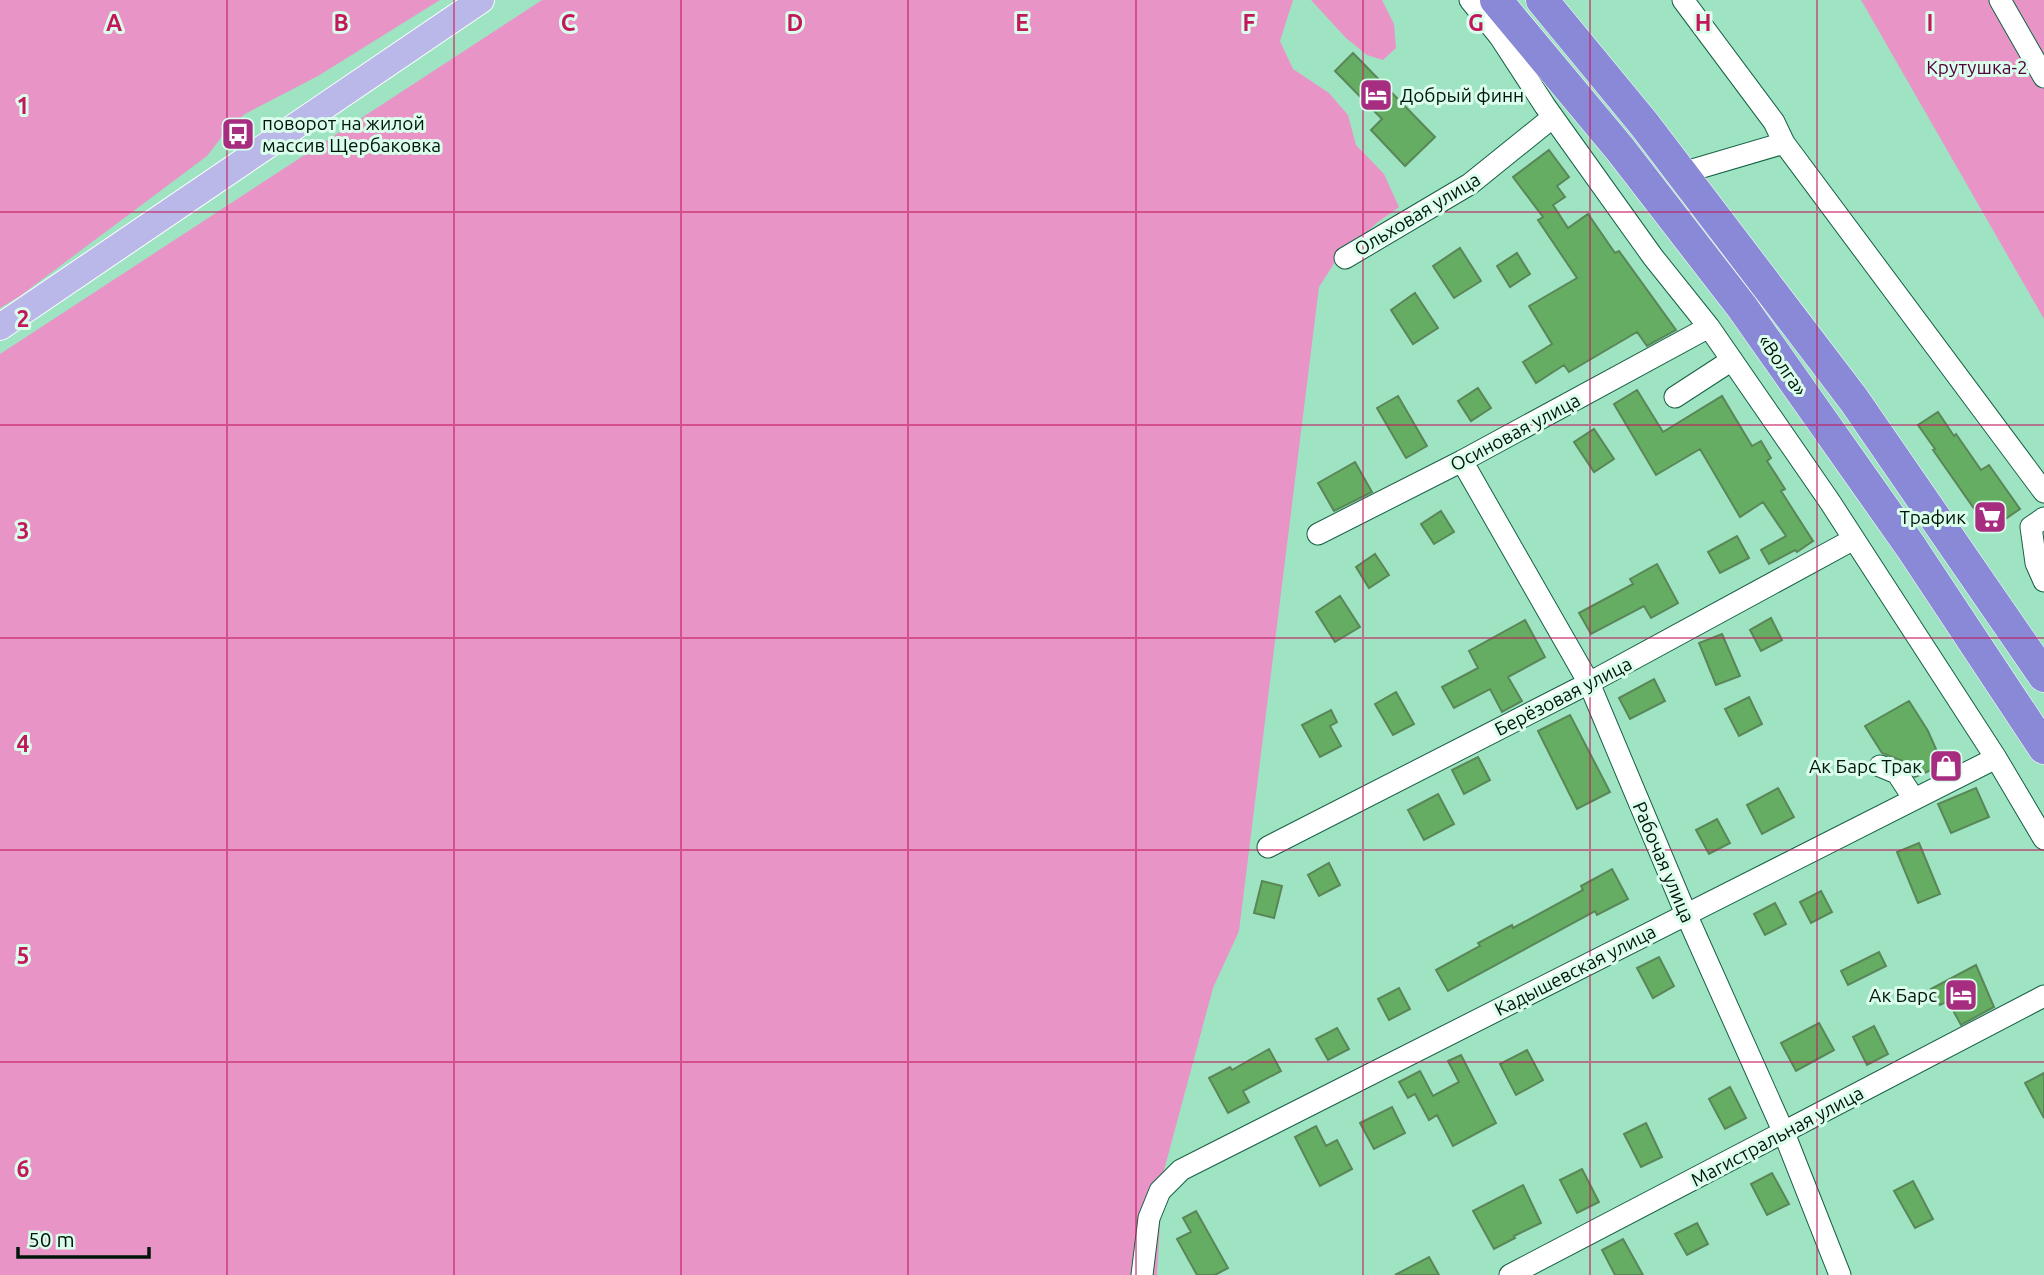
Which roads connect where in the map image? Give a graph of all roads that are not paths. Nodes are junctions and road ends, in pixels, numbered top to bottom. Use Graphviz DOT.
graph roads {
  1 [pos="481,0"];
  2 [pos="1470,0"];
  3 [pos="1496,0"];
  4 [pos="1542,0"];
  5 [pos="1683,0"];
  6 [pos="2000,0"];
  7 [pos="2044,77"];
  8 [pos="1553,117"];
  9 [pos="1784,143"];
  10 [pos="1682,173"];
  11 [pos="1345,258"];
  12 [pos="0,327"];
  13 [pos="1709,327"];
  14 [pos="1732,360"];
  15 [pos="1675,397"];
  16 [pos="1462,461"];
  17 [pos="2044,492"];
  18 [pos="2044,518"];
  19 [pos="1318,534"];
  20 [pos="1854,540"];
  21 [pos="2044,581"];
  22 [pos="2044,676"];
  23 [pos="1589,683"];
  24 [pos="2044,748"];
  25 [pos="1996,758"];
  26 [pos="1880,765"];
  27 [pos="1914,799"];
  28 [pos="2044,839"];
  29 [pos="1268,847"];
  30 [pos="1686,914"];
  31 [pos="2044,996"];
  32 [pos="1784,1133"];
  33 [pos="1142,1275"];
  34 [pos="1510,1275"];
  35 [pos="1840,1275"];
  1 -- 12 [label="main road"];
  2 -- 8 [label="street"];
  3 -- 24 [label="highway, «Волга»"];
  4 -- 10 [label="highway, «Волга»"];
  5 -- 9 [label="street"];
  6 -- 7 [label="street"];
  8 -- 11 [label="street, Ольховая улица"];
  8 -- 13 [label="street"];
  9 -- 10 [label="street"];
  9 -- 17 [label="street"];
  10 -- 22 [label="highway, «Волга»"];
  13 -- 14 [label="street"];
  13 -- 16 [label="street, Осиновая улица"];
  14 -- 15 [label="street"];
  14 -- 20 [label="street"];
  16 -- 19 [label="street, Осиновая улица"];
  16 -- 23 [label="street, Рабочая улица"];
  18 -- 21 [label="street"];
  20 -- 23 [label="street, Берёзовая улица"];
  20 -- 25 [label="street"];
  23 -- 29 [label="street, Берёзовая улица"];
  23 -- 30 [label="street, Рабочая улица"];
  25 -- 27 [label="street, Кадышевская улица"];
  25 -- 28 [label="street"];
  26 -- 27 [label="street"];
  27 -- 30 [label="street, Кадышевская улица"];
  30 -- 32 [label="street, Рабочая улица"];
  30 -- 33 [label="street, Кадышевская улица"];
  31 -- 32 [label="street, Магистральная улица"];
  32 -- 34 [label="street, Магистральная улица"];
  32 -- 35 [label="street, Рабочая улица"];
}
